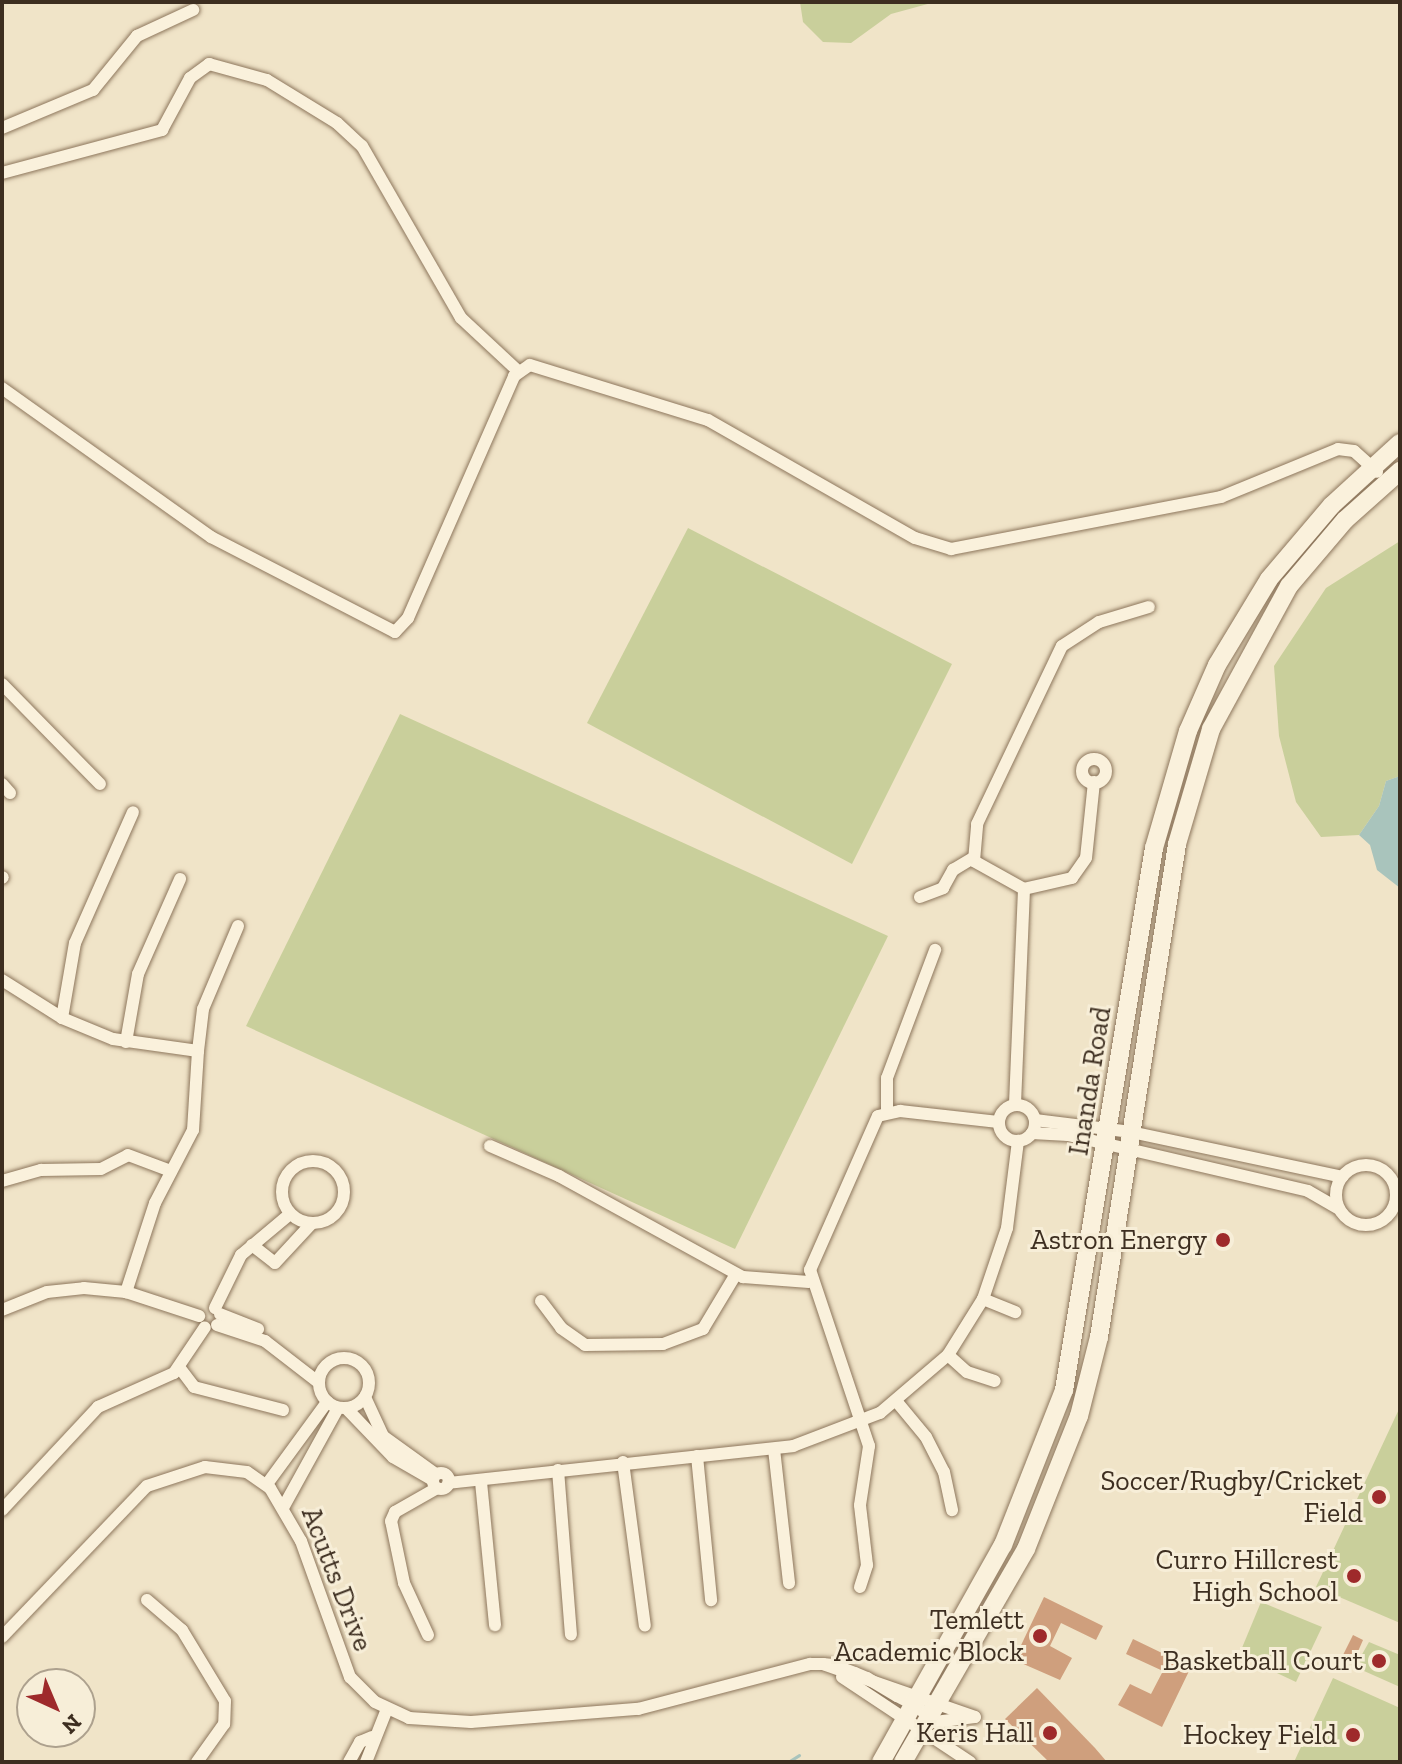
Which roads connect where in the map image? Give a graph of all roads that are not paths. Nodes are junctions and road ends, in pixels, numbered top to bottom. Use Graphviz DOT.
graph roads {
  1 [pos="193,10"];
  2 [pos="2,128"];
  3 [pos="2,173"];
  4 [pos="517,370"];
  5 [pos="2,388"];
  6 [pos="1400,443"];
  7 [pos="1372,467"];
  8 [pos="1394,477"];
  9 [pos="1149,607"];
  10 [pos="2,684"];
  11 [pos="1094,782"];
  12 [pos="100,784"];
  13 [pos="133,812"];
  14 [pos="973,858"];
  15 [pos="180,879"];
  16 [pos="1024,889"];
  17 [pos="920,897"];
  18 [pos="238,926"];
  19 [pos="935,950"];
  20 [pos="2,980"];
  21 [pos="62,1018"];
  22 [pos="126,1042"];
  23 [pos="198,1051"];
  24 [pos="1015,1104"];
  25 [pos="887,1112"];
  26 [pos="998,1122"];
  27 [pos="1034,1126"];
  28 [pos="1109,1137"];
  29 [pos="1018,1141"];
  30 [pos="1130,1141"];
  31 [pos="490,1146"];
  32 [pos="171,1171"];
  33 [pos="1342,1177"];
  34 [pos="2,1181"];
  35 [pos="1398,1190"];
  36 [pos="1338,1208"];
  37 [pos="290,1214"];
  38 [pos="1394,1216"];
  39 [pos="312,1223"];
  40 [pos="252,1245"];
  41 [pos="736,1274"];
  42 [pos="809,1282"];
  43 [pos="126,1292"];
  44 [pos="983,1299"];
  45 [pos="541,1301"];
  46 [pos="2,1310"];
  47 [pos="1015,1312"];
  48 [pos="211,1318"];
  49 [pos="948,1355"];
  50 [pos="324,1366"];
  51 [pos="179,1367"];
  52 [pos="995,1381"];
  53 [pos="318,1382"];
  54 [pos="365,1397"];
  55 [pos="897,1402"];
  56 [pos="337,1406"];
  57 [pos="283,1410"];
  58 [pos="863,1423"];
  59 [pos="774,1449"];
  60 [pos="697,1456"];
  61 [pos="623,1462"];
  62 [pos="558,1470"];
  63 [pos="439,1482"];
  64 [pos="481,1482"];
  65 [pos="267,1484"];
  66 [pos="284,1506"];
  67 [pos="2,1510"];
  68 [pos="952,1510"];
  69 [pos="789,1583"];
  70 [pos="860,1587"];
  71 [pos="147,1600"];
  72 [pos="711,1600"];
  73 [pos="495,1625"];
  74 [pos="645,1626"];
  75 [pos="571,1634"];
  76 [pos="428,1635"];
  77 [pos="2,1637"];
  78 [pos="823,1664"];
  79 [pos="387,1709"];
  80 [pos="923,1711"];
  81 [pos="372,1737"];
  82 [pos="197,1762"];
  83 [pos="349,1762"];
  84 [pos="366,1762"];
  85 [pos="881,1762"];
  86 [pos="903,1762"];
  87 [pos="970,1762"];
  1 -- 2 [label="street"];
  3 -- 4 [label="street"];
  4 -- 5 [label="street"];
  4 -- 7 [label="street"];
  6 -- 7 [label="main road, Inanda Road"];
  7 -- 8 [label="street"];
  7 -- 28 [label="main road, Inanda Road"];
  8 -- 30 [label="main road, Inanda Road"];
  9 -- 14 [label="street"];
  10 -- 12 [label="street"];
  11 -- 16 [label="street"];
  13 -- 21 [label="street"];
  14 -- 16 [label="street"];
  14 -- 17 [label="street"];
  15 -- 22 [label="street"];
  16 -- 24 [label="street"];
  18 -- 23 [label="street"];
  19 -- 25 [label="street"];
  20 -- 21 [label="street"];
  21 -- 22 [label="street"];
  22 -- 23 [label="street"];
  23 -- 32 [label="street"];
  24 -- 26 [label="street"];
  24 -- 27 [label="street"];
  25 -- 26 [label="street"];
  25 -- 42 [label="street"];
  26 -- 29 [label="street"];
  27 -- 28 [label="street"];
  27 -- 29 [label="street"];
  28 -- 30 [label="street"];
  28 -- 80 [label="main road, Inanda Road"];
  29 -- 44 [label="street"];
  30 -- 33 [label="street"];
  30 -- 36 [label="street"];
  30 -- 80 [label="main road, Inanda Road"];
  31 -- 41 [label="street"];
  32 -- 34 [label="street"];
  32 -- 43 [label="street"];
  33 -- 35 [label="street"];
  33 -- 36 [label="street"];
  35 -- 38 [label="street"];
  36 -- 38 [label="street"];
  37 -- 39 [label="street"];
  37 -- 39 [label="street"];
  37 -- 40 [label="street"];
  39 -- 40 [label="street"];
  40 -- 48 [label="street"];
  41 -- 42 [label="street"];
  41 -- 45 [label="street"];
  42 -- 58 [label="street"];
  43 -- 46 [label="street"];
  43 -- 48 [label="street"];
  44 -- 47 [label="street"];
  44 -- 49 [label="street"];
  48 -- 50 [label="street"];
  48 -- 51 [label="street"];
  48 -- 53 [label="street"];
  49 -- 52 [label="street"];
  49 -- 55 [label="street"];
  50 -- 53 [label="street"];
  50 -- 54 [label="street"];
  51 -- 57 [label="street"];
  51 -- 67 [label="street"];
  53 -- 56 [label="street"];
  54 -- 56 [label="street"];
  54 -- 63 [label="street"];
  55 -- 58 [label="street"];
  55 -- 68 [label="street"];
  56 -- 63 [label="street"];
  56 -- 65 [label="street"];
  56 -- 66 [label="street"];
  58 -- 59 [label="street"];
  58 -- 70 [label="street"];
  59 -- 60 [label="street"];
  59 -- 69 [label="street"];
  60 -- 61 [label="street"];
  60 -- 72 [label="street"];
  61 -- 62 [label="street"];
  61 -- 74 [label="street"];
  62 -- 64 [label="street"];
  62 -- 75 [label="street"];
  63 -- 64 [label="street"];
  63 -- 76 [label="street"];
  64 -- 73 [label="street"];
  65 -- 66 [label="street, Acutts Drive"];
  65 -- 77 [label="street, Acutts Drive"];
  66 -- 79 [label="street, Acutts Drive"];
  71 -- 82 [label="street"];
  78 -- 79 [label="street, Acutts Drive"];
  78 -- 80 [label="street, Acutts Drive"];
  78 -- 80 [label="street"];
  78 -- 87 [label="street"];
  79 -- 81 [label="street"];
  80 -- 85 [label="main road, Inanda Road"];
  80 -- 86 [label="main road, Inanda Road"];
  81 -- 83 [label="street"];
  81 -- 84 [label="street"];
}
